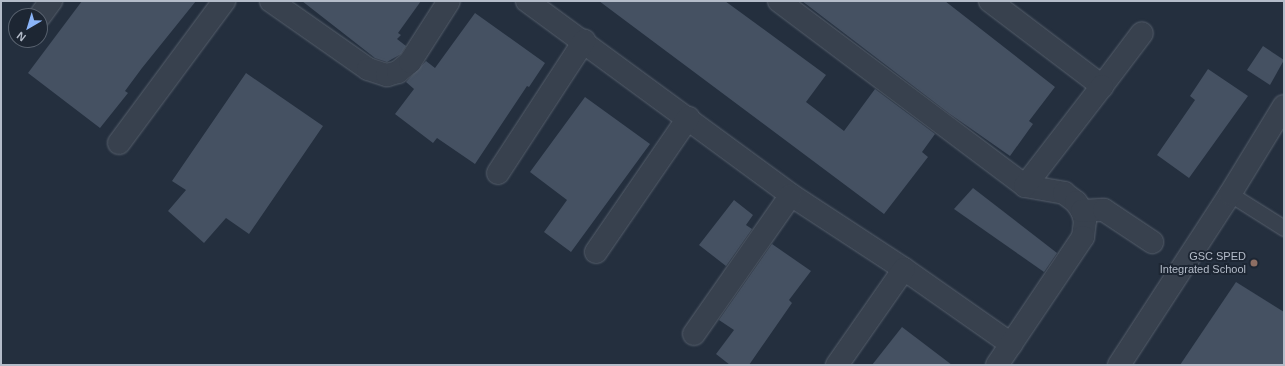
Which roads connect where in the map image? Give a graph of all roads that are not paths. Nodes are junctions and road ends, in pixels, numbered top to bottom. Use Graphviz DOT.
graph roads {
  1 [pos="224,1"];
  2 [pos="271,1"];
  3 [pos="449,1"];
  4 [pos="527,1"];
  5 [pos="779,1"];
  6 [pos="990,1"];
  7 [pos="1142,33"];
  8 [pos="584,41"];
  9 [pos="1102,86"];
  10 [pos="1284,106"];
  11 [pos="688,118"];
  12 [pos="119,143"];
  13 [pos="498,173"];
  14 [pos="1025,186"];
  15 [pos="791,194"];
  16 [pos="1230,194"];
  17 [pos="1082,211"];
  18 [pos="1284,228"];
  19 [pos="1152,242"];
  20 [pos="596,252"];
  21 [pos="904,269"];
  22 [pos="694,334"];
  23 [pos="1011,344"];
  24 [pos="837,365"];
  25 [pos="997,365"];
  26 [pos="1119,365"];
  1 -- 12 [label="street"];
  2 -- 3 [label="street"];
  4 -- 8 [label="street"];
  5 -- 14 [label="street"];
  6 -- 9 [label="street"];
  7 -- 9 [label="street"];
  8 -- 11 [label="street"];
  8 -- 13 [label="street"];
  9 -- 14 [label="street"];
  10 -- 16 [label="street"];
  11 -- 15 [label="street"];
  11 -- 20 [label="street"];
  14 -- 17 [label="street"];
  15 -- 21 [label="street"];
  15 -- 22 [label="street"];
  16 -- 18 [label="lane"];
  16 -- 26 [label="street"];
  17 -- 19 [label="street"];
  17 -- 23 [label="street"];
  21 -- 23 [label="street"];
  21 -- 24 [label="street"];
  23 -- 25 [label="street"];
}
